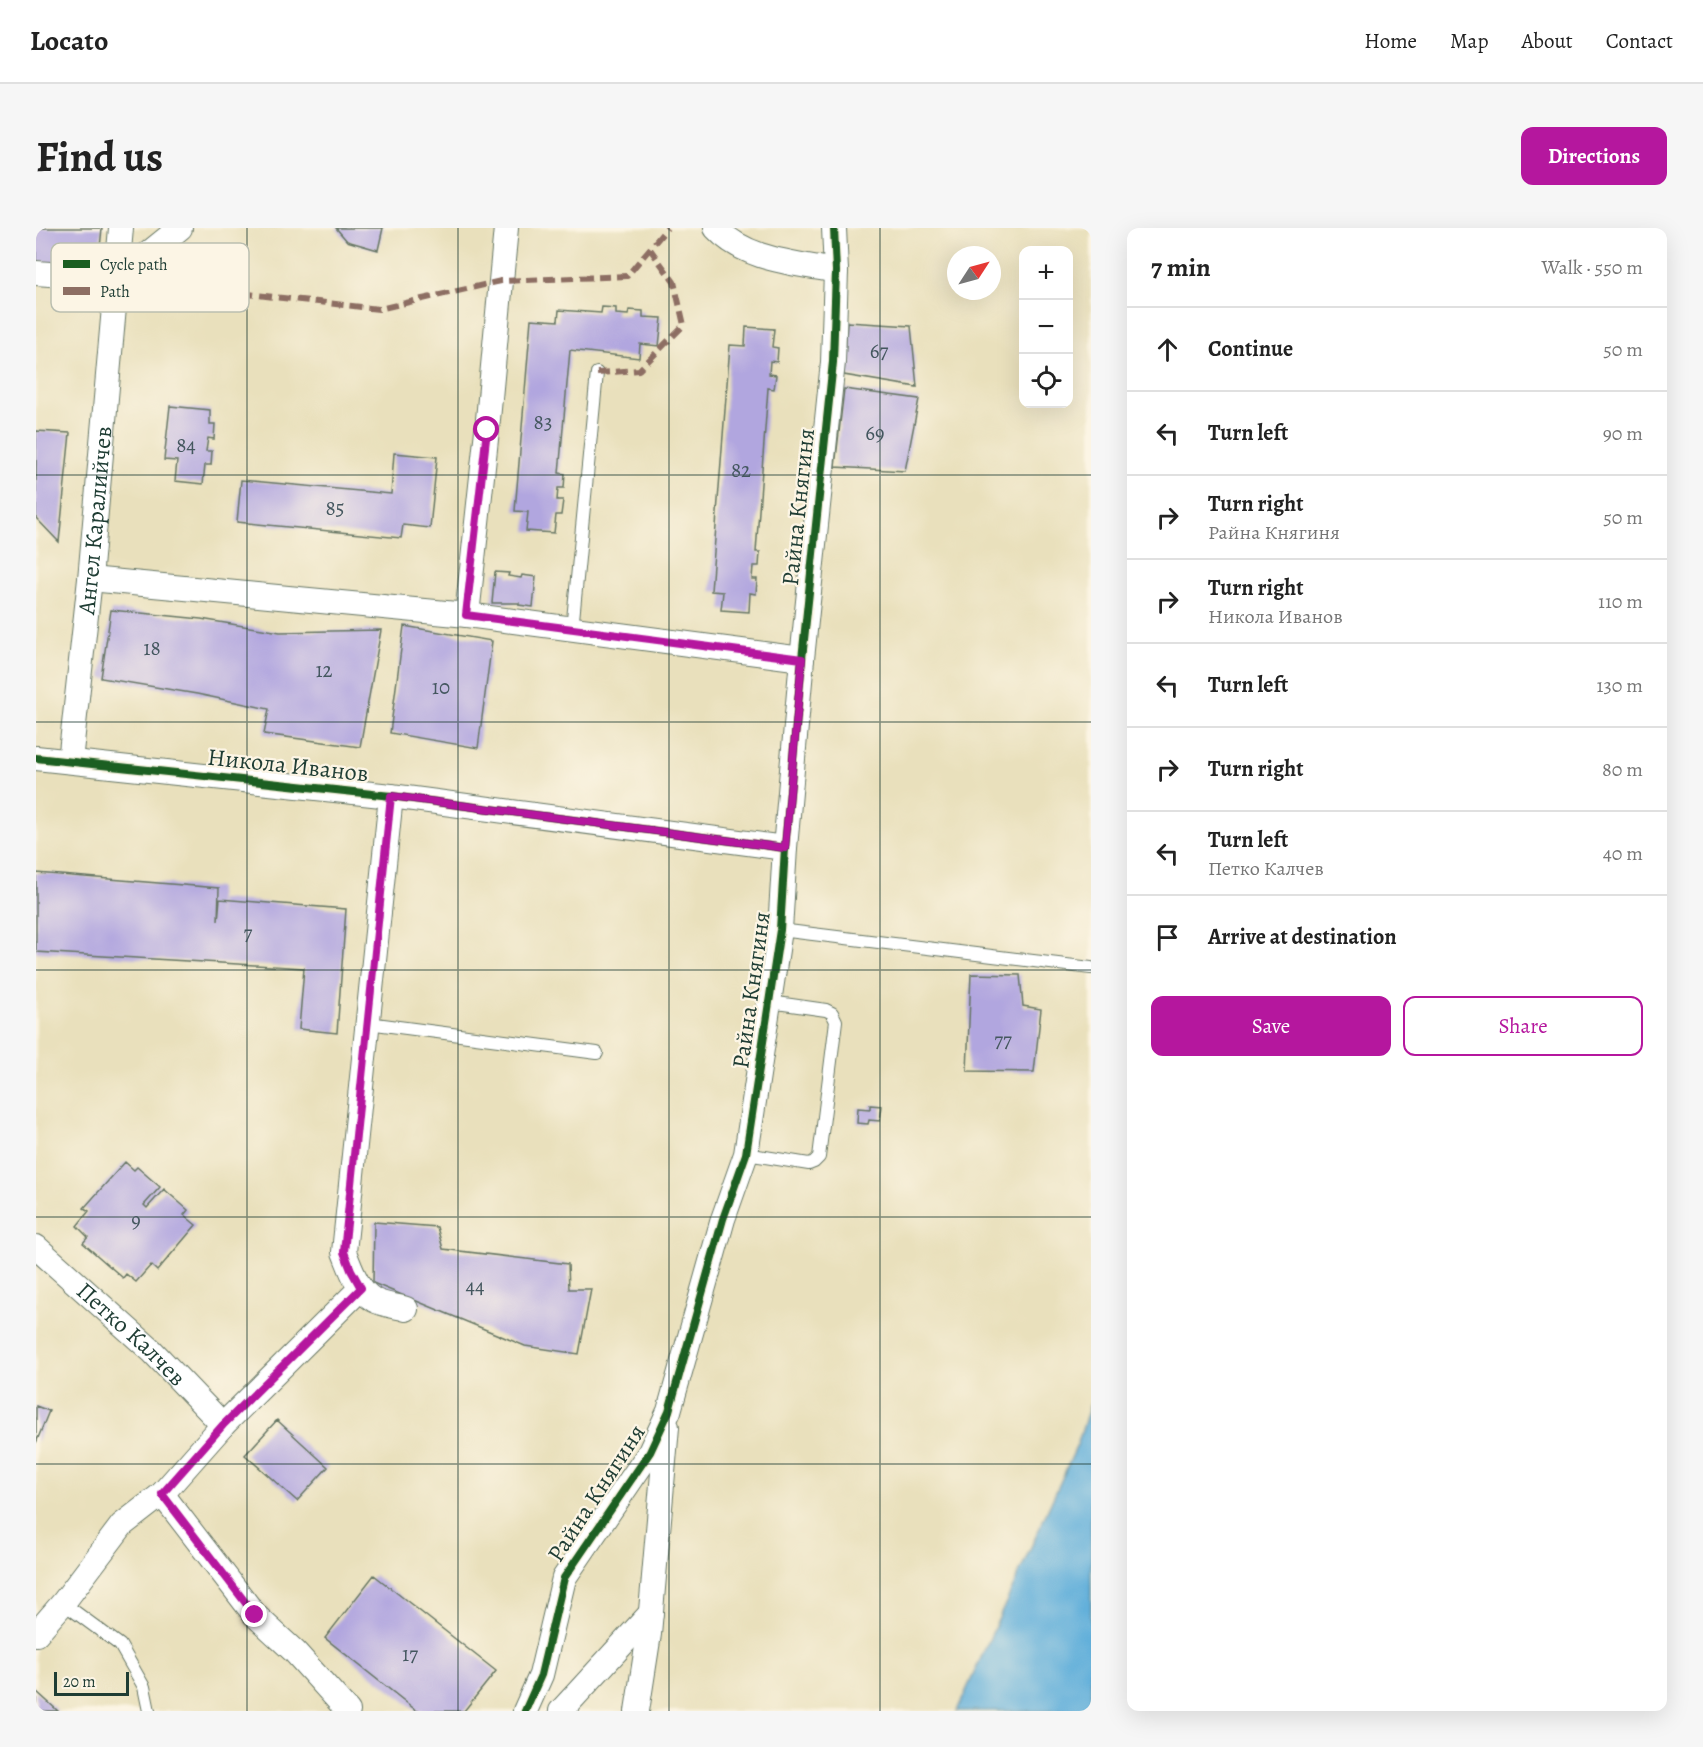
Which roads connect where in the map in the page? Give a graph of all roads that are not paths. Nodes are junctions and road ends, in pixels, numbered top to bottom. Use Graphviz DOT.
graph roads {
  1 [pos="121,228"];
  2 [pos="180,228"];
  3 [pos="506,228"];
  4 [pos="716,228"];
  5 [pos="834,228"];
  6 [pos="120,243"];
  7 [pos="161,243"];
  8 [pos="836,272"];
  9 [pos="36,273"];
  10 [pos="51,274"];
  11 [pos="114,312"];
  12 [pos="597,373"];
  13 [pos="90,579"];
  14 [pos="466,615"];
  15 [pos="572,630"];
  16 [pos="802,659"];
  17 [pos="36,758"];
  18 [pos="70,761"];
  19 [pos="391,796"];
  20 [pos="785,848"];
  21 [pos="780,930"];
  22 [pos="1091,968"];
  23 [pos="770,1002"];
  24 [pos="368,1023"];
  25 [pos="597,1053"];
  26 [pos="746,1154"];
  27 [pos="36,1247"];
  28 [pos="361,1288"];
  29 [pos="406,1308"];
  30 [pos="669,1411"];
  31 [pos="223,1425"];
  32 [pos="162,1494"];
  33 [pos="63,1603"];
  34 [pos="651,1613"];
  35 [pos="36,1634"];
  36 [pos="149,1711"];
  37 [pos="348,1711"];
  38 [pos="525,1711"];
  39 [pos="561,1711"];
  40 [pos="637,1711"];
  1 -- 6 [label="street, Ангел Каралийчев"];
  2 -- 7 [label="street"];
  3 -- 14 [label="street"];
  4 -- 8 [label="street"];
  5 -- 8 [label="street, Райна Княгиня"];
  8 -- 16 [label="street, Райна Княгиня"];
  9 -- 10 [label="street"];
  11 -- 13 [label="street, Ангел Каралийчев"];
  12 -- 15 [label="lane"];
  13 -- 14 [label="street"];
  13 -- 18 [label="street, Ангел Каралийчев"];
  14 -- 15 [label="street"];
  15 -- 16 [label="street"];
  16 -- 20 [label="street, Райна Княгиня"];
  17 -- 18 [label="street, Никола Иванов"];
  18 -- 19 [label="street, Никола Иванов"];
  19 -- 20 [label="street, Никола Иванов"];
  19 -- 24 [label="street"];
  20 -- 21 [label="street, Райна Княгиня"];
  21 -- 22 [label="lane"];
  21 -- 23 [label="street, Райна Княгиня"];
  23 -- 26 [label="street, Райна Княгиня"];
  23 -- 26 [label="lane"];
  24 -- 25 [label="lane"];
  24 -- 28 [label="street"];
  26 -- 30 [label="street, Райна Княгиня"];
  27 -- 31 [label="street, Петко Калчев"];
  28 -- 29 [label="street"];
  28 -- 31 [label="street"];
  30 -- 34 [label="street"];
  30 -- 38 [label="street, Райна Княгиня"];
  31 -- 32 [label="street"];
  32 -- 33 [label="street"];
  32 -- 37 [label="street"];
  33 -- 35 [label="street"];
  33 -- 36 [label="lane"];
  34 -- 39 [label="street"];
  34 -- 40 [label="street"];
}
